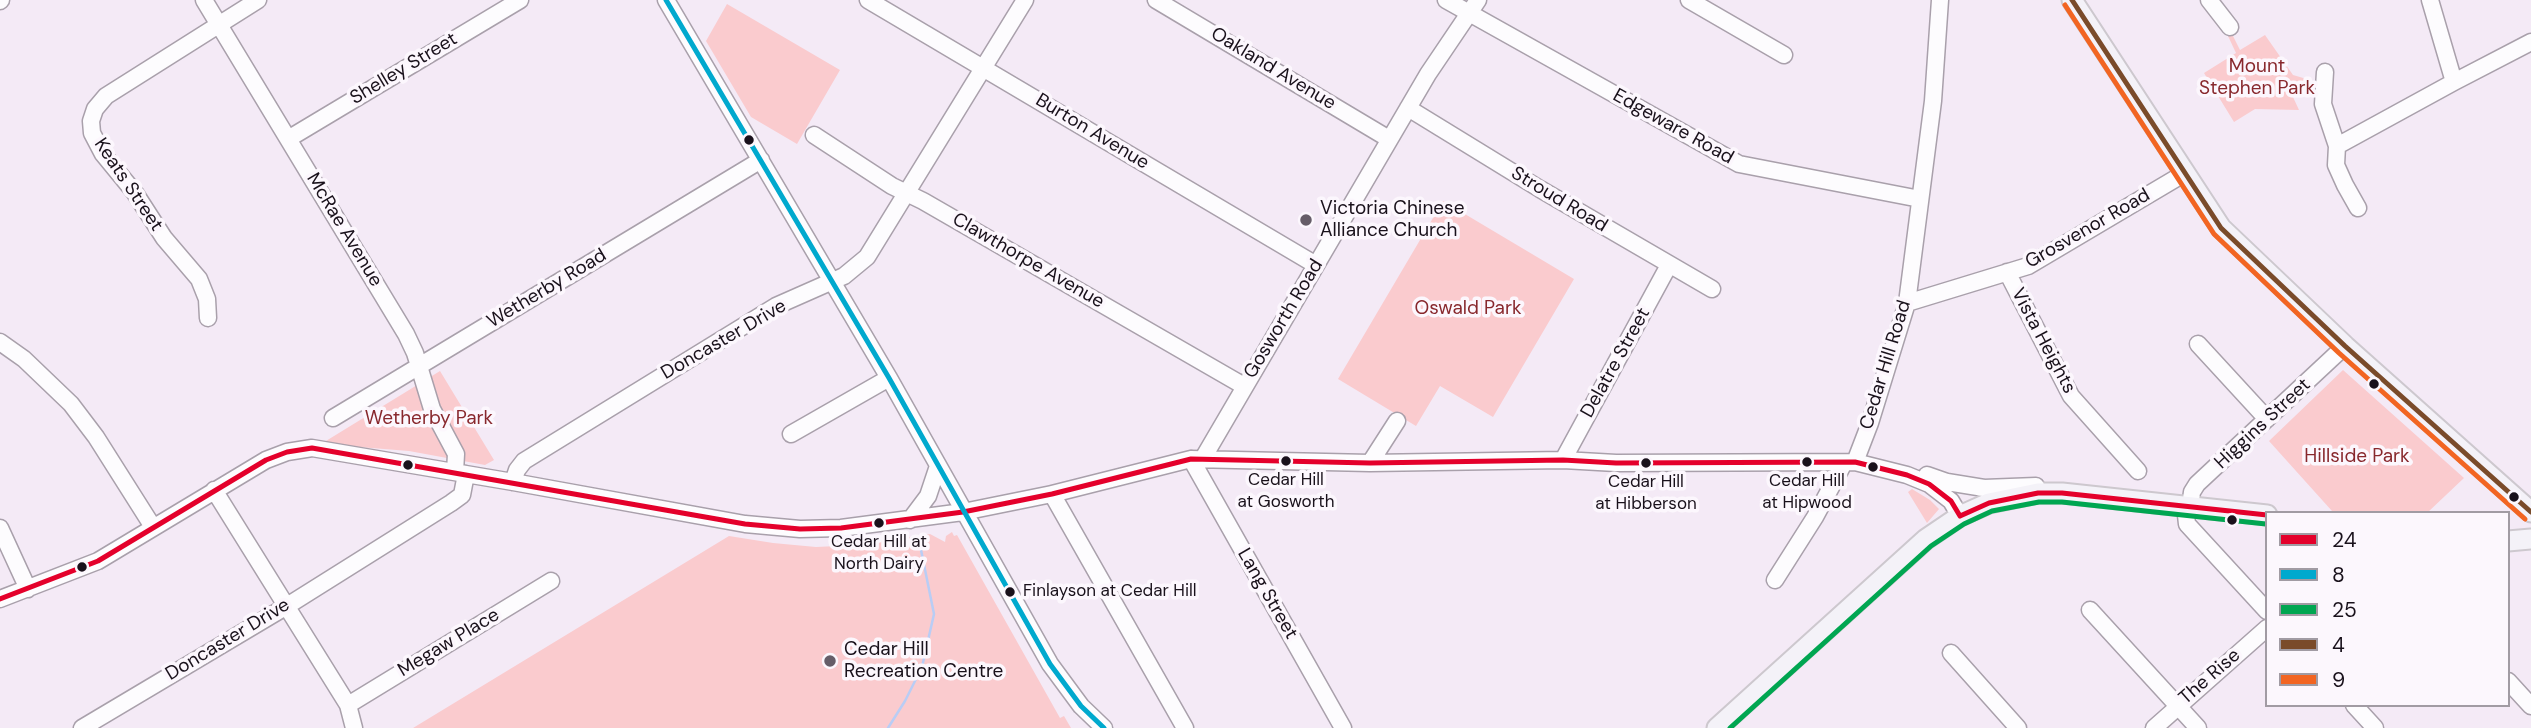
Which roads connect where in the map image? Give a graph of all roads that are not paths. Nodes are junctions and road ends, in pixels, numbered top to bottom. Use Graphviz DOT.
graph roads {
  1 [pos="204,0"];
  2 [pos="258,0"];
  3 [pos="520,0"];
  4 [pos="666,0"];
  5 [pos="868,0"];
  6 [pos="1024,0"];
  7 [pos="1156,0"];
  8 [pos="1446,0"];
  9 [pos="1689,0"];
  10 [pos="1940,0"];
  11 [pos="2072,0"];
  12 [pos="2209,0"];
  13 [pos="2430,0"];
  14 [pos="1474,7"];
  15 [pos="220,25"];
  16 [pos="2230,27"];
  17 [pos="2531,43"];
  18 [pos="1784,55"];
  19 [pos="983,68"];
  20 [pos="2325,72"];
  21 [pos="2454,82"];
  22 [pos="1408,108"];
  23 [pos="814,135"];
  24 [pos="288,138"];
  25 [pos="1390,139"];
  26 [pos="2337,146"];
  27 [pos="761,160"];
  28 [pos="2185,173"];
  29 [pos="907,194"];
  30 [pos="1920,199"];
  31 [pos="2358,208"];
  32 [pos="1316,265"];
  33 [pos="1669,265"];
  34 [pos="2007,272"];
  35 [pos="833,282"];
  36 [pos="1712,289"];
  37 [pos="1907,303"];
  38 [pos="208,318"];
  39 [pos="0,342"];
  40 [pos="2198,344"];
  41 [pos="2346,346"];
  42 [pos="419,367"];
  43 [pos="889,379"];
  44 [pos="1244,386"];
  45 [pos="333,418"];
  46 [pos="2267,419"];
  47 [pos="1397,421"];
  48 [pos="791,434"];
  49 [pos="1196,460"];
  50 [pos="1563,460"];
  51 [pos="1850,462"];
  52 [pos="1370,463"];
  53 [pos="938,466"];
  54 [pos="2138,471"];
  55 [pos="460,473"];
  56 [pos="1907,475"];
  57 [pos="513,482"];
  58 [pos="214,490"];
  59 [pos="2062,493"];
  60 [pos="1052,494"];
  61 [pos="2188,507"];
  62 [pos="963,512"];
  63 [pos="2531,512"];
  64 [pos="2265,515"];
  65 [pos="1960,516"];
  66 [pos="909,520"];
  67 [pos="153,527"];
  68 [pos="0,528"];
  69 [pos="2531,539"];
  70 [pos="2510,541"];
  71 [pos="1775,580"];
  72 [pos="551,581"];
  73 [pos="28,589"];
  74 [pos="0,599"];
  75 [pos="287,606"];
  76 [pos="2265,609"];
  77 [pos="2090,610"];
  78 [pos="2265,630"];
  79 [pos="1951,653"];
  80 [pos="2510,683"];
  81 [pos="348,705"];
  82 [pos="2531,705"];
  83 [pos="2177,706"];
  84 [pos="2356,707"];
  85 [pos="82,728"];
  86 [pos="354,728"];
  87 [pos="1104,728"];
  88 [pos="1185,728"];
  89 [pos="1343,728"];
  90 [pos="1717,728"];
  91 [pos="2018,728"];
  92 [pos="2154,728"];
  93 [pos="2198,728"];
  94 [pos="2375,728"];
  1 -- 15 [label="street, McRae Avenue"];
  2 -- 15 [label="street, Keats Street"];
  3 -- 24 [label="street, Shelley Street"];
  4 -- 27 [label="street"];
  5 -- 19 [label="street, Burton Avenue"];
  6 -- 19 [label="street, Doncaster Drive"];
  7 -- 25 [label="street, Oakland Avenue"];
  8 -- 14 [label="street, Edgeware Road"];
  9 -- 18 [label="street"];
  10 -- 30 [label="street, Cedar Hill Road"];
  11 -- 28 [label="main road"];
  12 -- 16 [label="street"];
  13 -- 21 [label="street"];
  14 -- 22 [label="street, Gosworth Road"];
  14 -- 30 [label="street, Edgeware Road"];
  15 -- 24 [label="street, McRae Avenue"];
  15 -- 38 [label="street, Keats Street"];
  17 -- 21 [label="street"];
  19 -- 29 [label="street, Doncaster Drive"];
  19 -- 32 [label="street, Burton Avenue"];
  20 -- 26 [label="street"];
  21 -- 26 [label="street"];
  22 -- 25 [label="street, Gosworth Road"];
  22 -- 33 [label="street, Stroud Road"];
  23 -- 29 [label="street, Clawthorpe Avenue"];
  24 -- 42 [label="street, McRae Avenue"];
  25 -- 32 [label="street, Gosworth Road"];
  26 -- 31 [label="street"];
  27 -- 35 [label="street"];
  27 -- 42 [label="street, Wetherby Road"];
  28 -- 34 [label="street, Grosvenor Road"];
  28 -- 41 [label="main road"];
  29 -- 35 [label="street, Doncaster Drive"];
  29 -- 44 [label="street, Clawthorpe Avenue"];
  30 -- 37 [label="street, Cedar Hill Road"];
  32 -- 44 [label="street, Gosworth Road"];
  33 -- 36 [label="street, Stroud Road"];
  33 -- 50 [label="street, Delatre Street"];
  34 -- 37 [label="street, Grosvenor Road"];
  34 -- 54 [label="street, Vista Heights"];
  35 -- 43 [label="street"];
  35 -- 57 [label="street, Doncaster Drive"];
  37 -- 51 [label="street, Cedar Hill Road"];
  39 -- 67 [label="street"];
  40 -- 46 [label="street"];
  41 -- 46 [label="street, Higgins Street"];
  41 -- 63 [label="main road"];
  42 -- 45 [label="street, Wetherby Road"];
  42 -- 55 [label="street, McRae Avenue"];
  43 -- 48 [label="street"];
  43 -- 53 [label="street"];
  44 -- 49 [label="street, Gosworth Road"];
  46 -- 61 [label="street, Higgins Street"];
  47 -- 52 [label="street"];
  49 -- 52 [label="street"];
  49 -- 60 [label="street"];
  49 -- 89 [label="street, Lang Street"];
  50 -- 51 [label="street"];
  50 -- 52 [label="street"];
  51 -- 56 [label="street"];
  51 -- 71 [label="street, Cedar Hill Road"];
  53 -- 62 [label="street"];
  53 -- 66 [label="street"];
  55 -- 57 [label="street"];
  55 -- 58 [label="street"];
  55 -- 75 [label="street, Doncaster Drive"];
  56 -- 59 [label="street"];
  56 -- 65 [label="street"];
  57 -- 66 [label="street"];
  58 -- 67 [label="street"];
  58 -- 75 [label="street"];
  59 -- 61 [label="main road"];
  59 -- 65 [label="main road"];
  60 -- 62 [label="street"];
  60 -- 88 [label="street"];
  61 -- 64 [label="main road"];
  61 -- 76 [label="street"];
  62 -- 66 [label="street"];
  62 -- 87 [label="street"];
  65 -- 90 [label="main road"];
  67 -- 73 [label="street"];
  68 -- 73 [label="street"];
  69 -- 70 [label="main road"];
  72 -- 81 [label="street, Megaw Place"];
  73 -- 74 [label="street"];
  75 -- 81 [label="street"];
  75 -- 85 [label="street, Doncaster Drive"];
  77 -- 83 [label="street"];
  78 -- 83 [label="street, The Rise"];
  79 -- 91 [label="street"];
  80 -- 82 [label="street"];
  81 -- 86 [label="street"];
  83 -- 92 [label="street, The Rise"];
  83 -- 93 [label="street"];
  84 -- 94 [label="street"];
}
